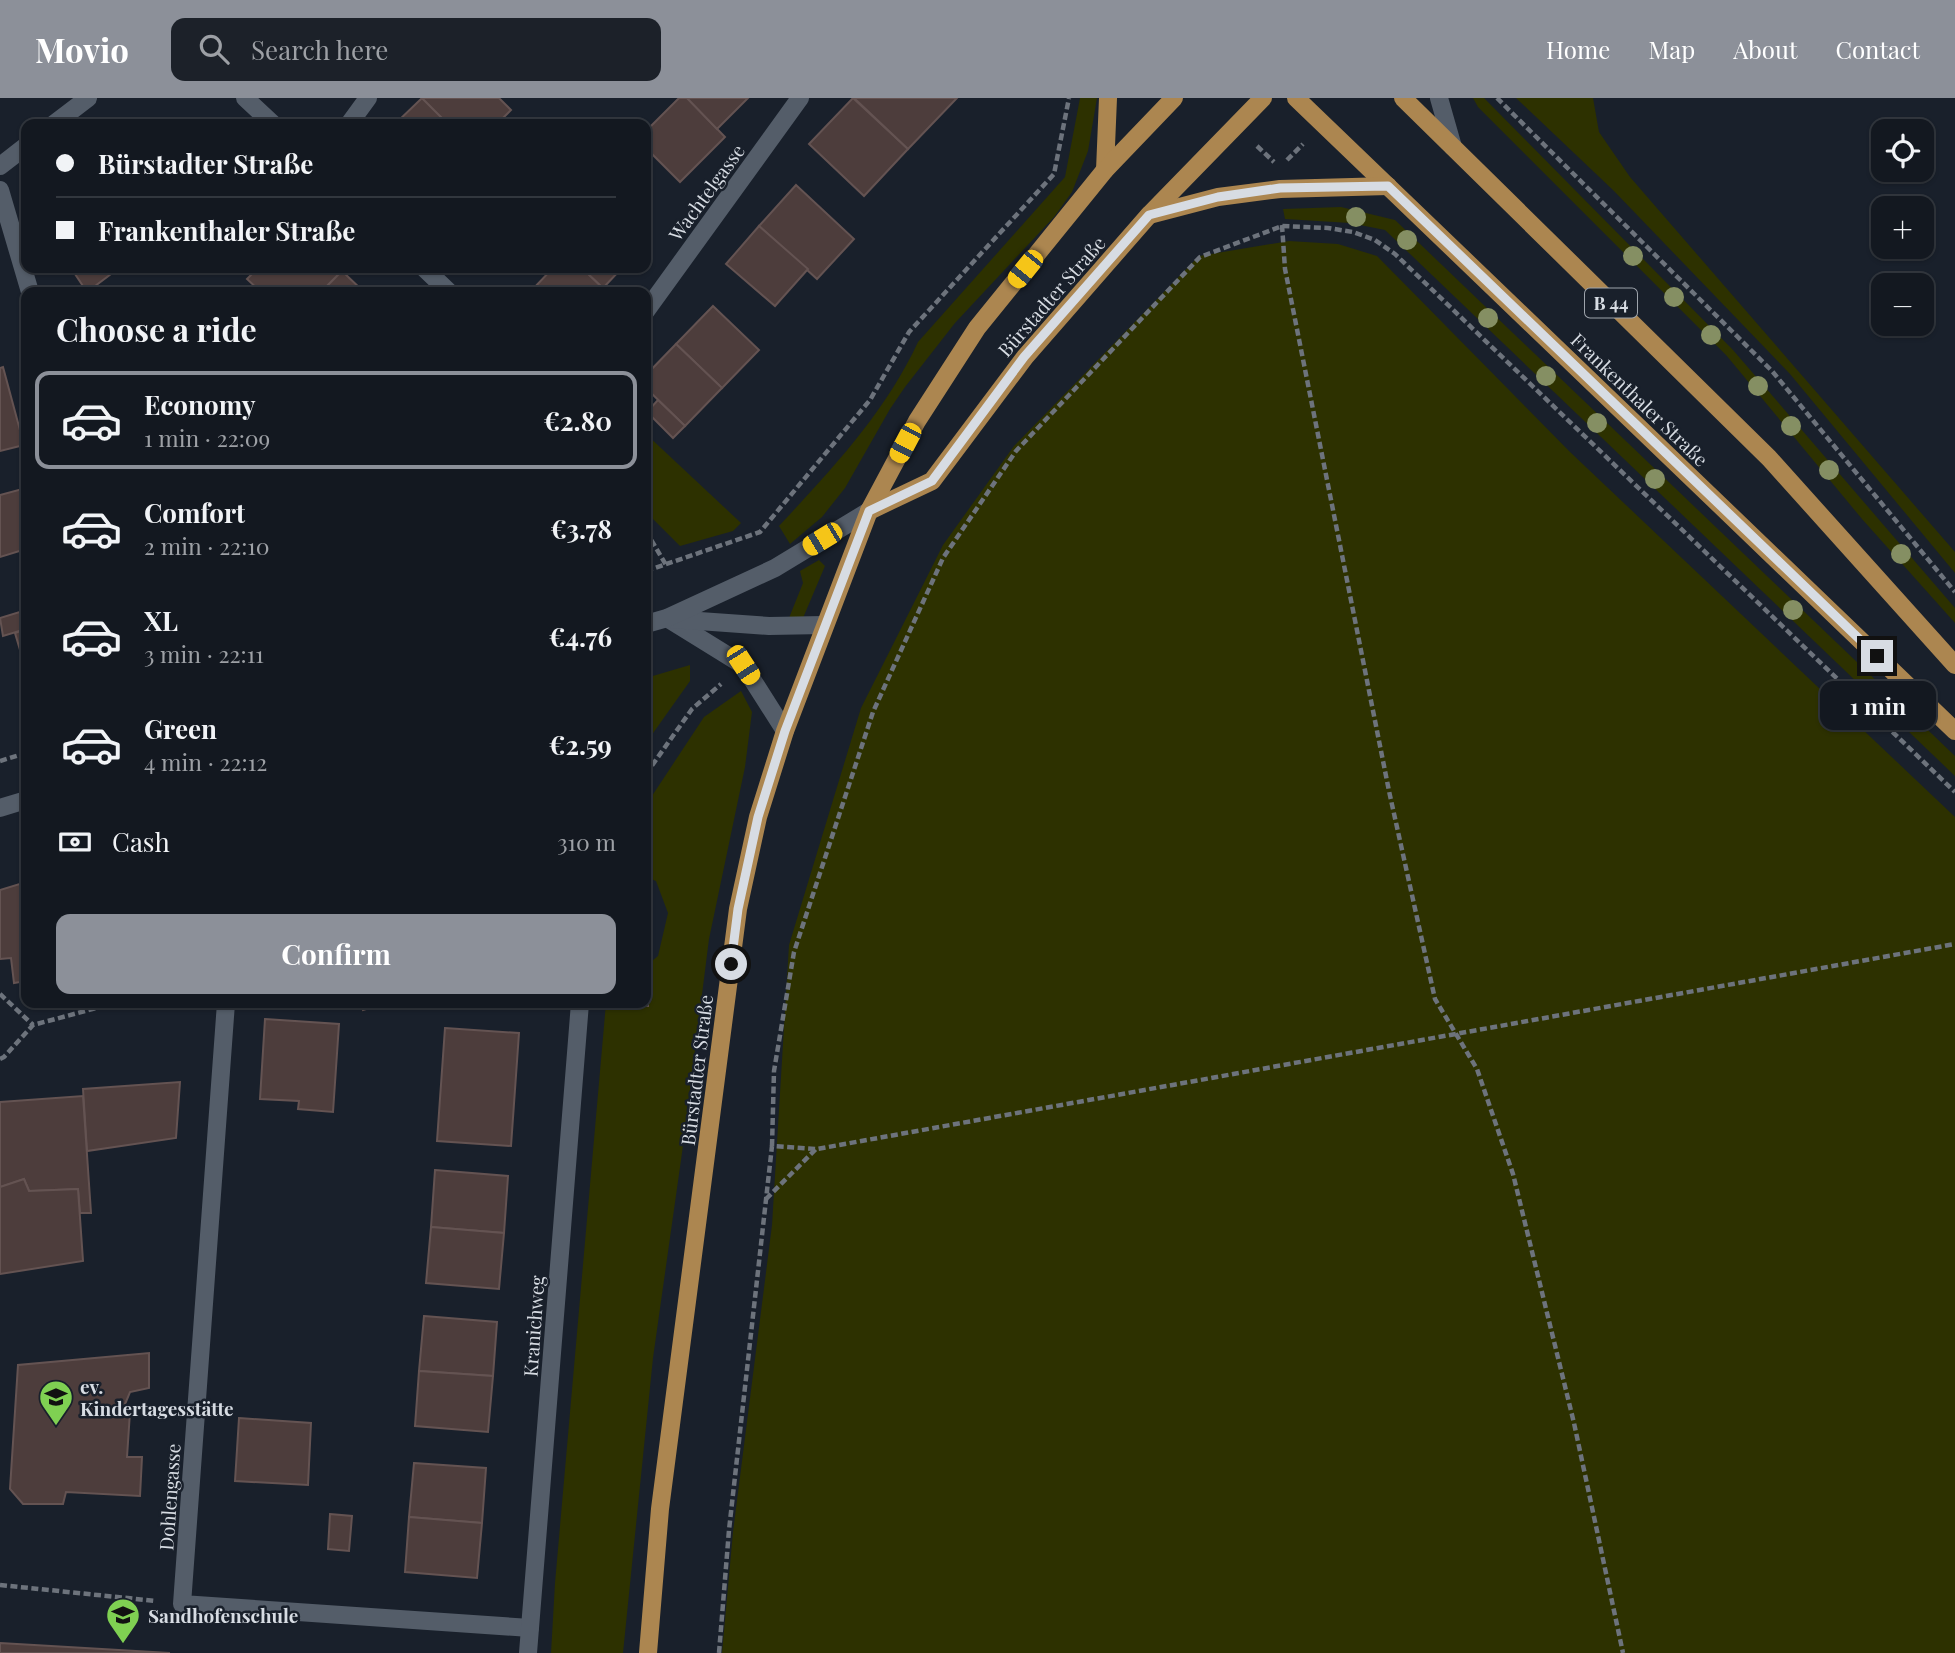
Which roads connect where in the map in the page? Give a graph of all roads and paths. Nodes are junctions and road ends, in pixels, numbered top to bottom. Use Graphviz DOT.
graph roads {
  1 [pos="88,98"];
  2 [pos="244,98"];
  3 [pos="368,98"];
  4 [pos="800,98"];
  5 [pos="1069,98"];
  6 [pos="1108,98"];
  7 [pos="1174,98"];
  8 [pos="1263,98"];
  9 [pos="1296,98"];
  10 [pos="1402,98"];
  11 [pos="1439,98"];
  12 [pos="1497,98"];
  13 [pos="61,119"];
  14 [pos="267,119"];
  15 [pos="353,119"];
  16 [pos="1251,141"];
  17 [pos="1453,148"];
  18 [pos="21,150"];
  19 [pos="0,166"];
  20 [pos="1280,167"];
  21 [pos="1105,170"];
  22 [pos="1388,186"];
  23 [pos="0,190"];
  24 [pos="1149,215"];
  25 [pos="1282,226"];
  26 [pos="21,261"];
  27 [pos="429,273"];
  28 [pos="444,287"];
  29 [pos="651,304"];
  30 [pos="869,511"];
  31 [pos="651,540"];
  32 [pos="666,565"];
  33 [pos="651,570"];
  34 [pos="1955,592"];
  35 [pos="667,618"];
  36 [pos="651,623"];
  37 [pos="824,625"];
  38 [pos="1955,665"];
  39 [pos="1955,730"];
  40 [pos="785,731"];
  41 [pos="21,755"];
  42 [pos="0,761"];
  43 [pos="1955,792"];
  44 [pos="21,802"];
  45 [pos="0,808"];
  46 [pos="1955,944"];
  47 [pos="0,994"];
  48 [pos="97,1008"];
  49 [pos="226,1008"];
  50 [pos="580,1008"];
  51 [pos="33,1026"];
  52 [pos="1455,1034"];
  53 [pos="0,1059"];
  54 [pos="772,1146"];
  55 [pos="817,1149"];
  56 [pos="766,1199"];
  57 [pos="0,1586"];
  58 [pos="182,1604"];
  59 [pos="530,1628"];
  60 [pos="528,1653"];
  61 [pos="648,1653"];
  62 [pos="719,1653"];
  63 [pos="1623,1653"];
  1 -- 13 [label="street"];
  2 -- 14 [label="street"];
  3 -- 15 [label="street"];
  4 -- 29 [label="street, Wachtelgasse"];
  5 -- 32 [label="path"];
  6 -- 21 [label="main road"];
  7 -- 21 [label="main road, Bürstadter Straße"];
  8 -- 24 [label="main road, Bürstadter Straße"];
  9 -- 22 [label="main road, Frankenthaler Straße"];
  10 -- 17 [label="main road, B 44"];
  11 -- 17 [label="street"];
  12 -- 34 [label="path"];
  16 -- 20 [label="path"];
  17 -- 38 [label="main road, B 44"];
  18 -- 19 [label="street"];
  21 -- 30 [label="main road, Bürstadter Straße"];
  22 -- 24 [label="main road"];
  22 -- 39 [label="main road, Frankenthaler Straße"];
  23 -- 26 [label="street"];
  24 -- 30 [label="main road, Bürstadter Straße"];
  25 -- 43 [label="path"];
  25 -- 52 [label="path"];
  25 -- 54 [label="path"];
  27 -- 28 [label="street"];
  30 -- 35 [label="street"];
  30 -- 37 [label="main road, Bürstadter Straße"];
  31 -- 32 [label="path"];
  32 -- 33 [label="path"];
  35 -- 36 [label="street"];
  35 -- 37 [label="street"];
  35 -- 40 [label="street"];
  37 -- 40 [label="main road, Bürstadter Straße"];
  40 -- 61 [label="main road, Bürstadter Straße"];
  41 -- 42 [label="path"];
  44 -- 45 [label="street"];
  46 -- 52 [label="path"];
  47 -- 51 [label="path"];
  48 -- 51 [label="path"];
  49 -- 58 [label="street, Dohlengasse"];
  50 -- 59 [label="street, Kranichweg"];
  51 -- 53 [label="path"];
  52 -- 55 [label="path"];
  52 -- 63 [label="path"];
  54 -- 55 [label="path"];
  54 -- 56 [label="path"];
  55 -- 56 [label="path"];
  56 -- 62 [label="path"];
  57 -- 58 [label="path"];
  58 -- 59 [label="street"];
  59 -- 60 [label="street, Kranichweg"];
}
